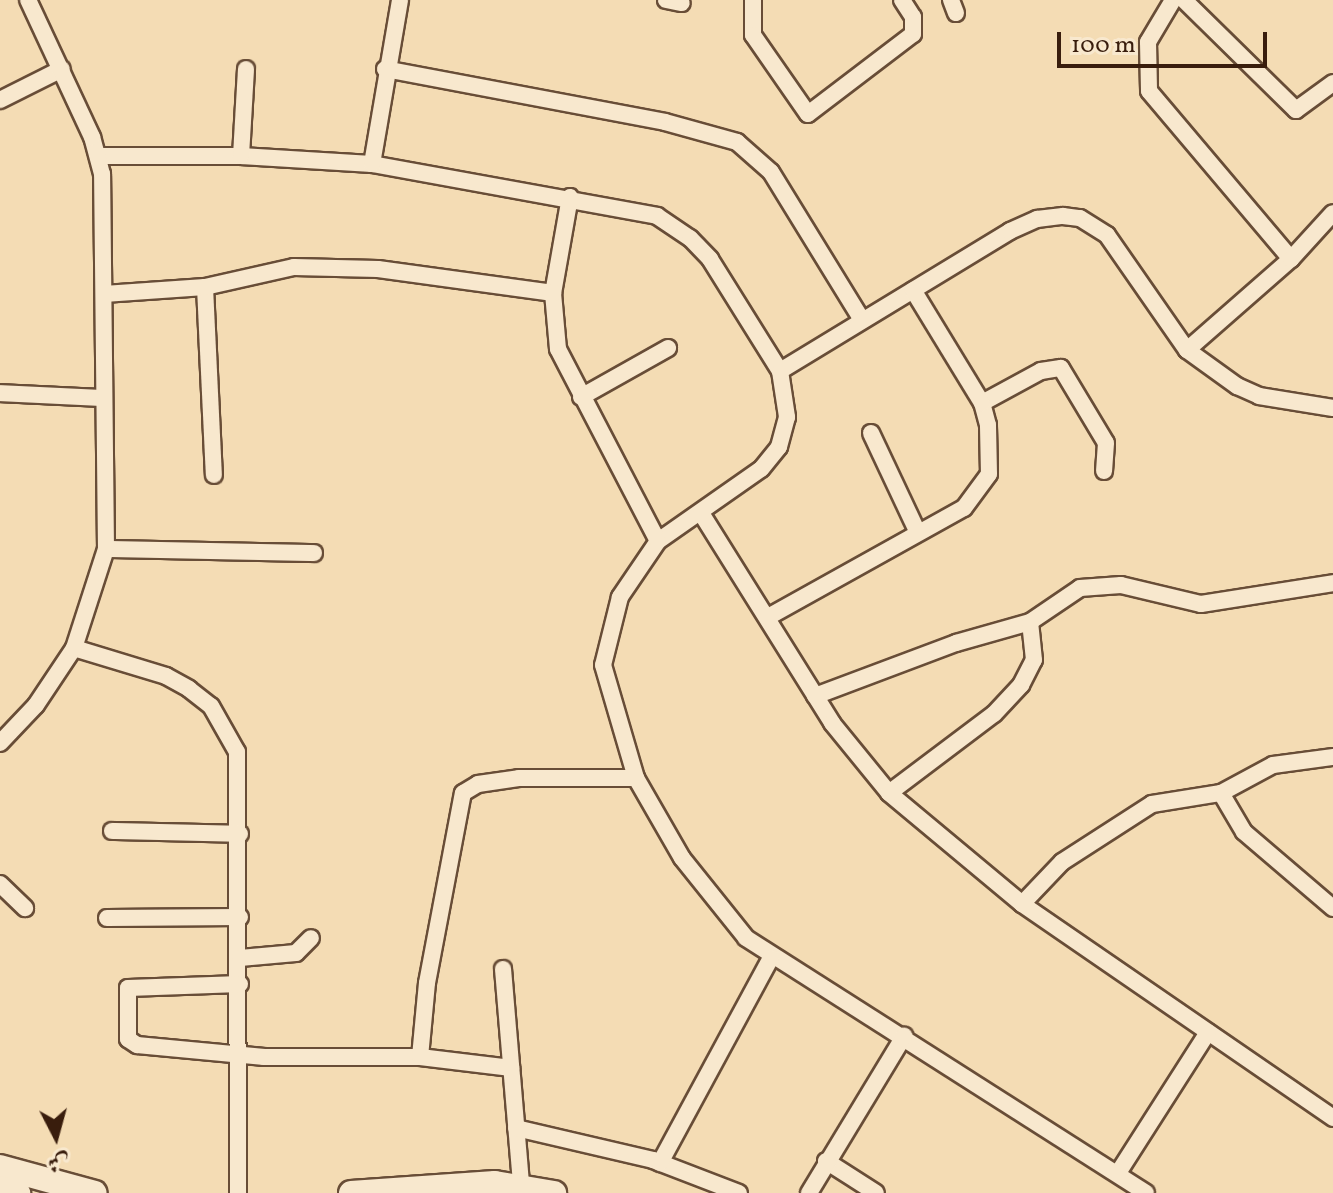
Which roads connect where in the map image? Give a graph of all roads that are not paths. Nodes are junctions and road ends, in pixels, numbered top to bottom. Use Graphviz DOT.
graph roads {
  1 [pos="28,0"];
  2 [pos="400,0"];
  3 [pos="753,0"];
  4 [pos="902,0"];
  5 [pos="1173,0"];
  6 [pos="1184,0"];
  7 [pos="62,69"];
  8 [pos="246,69"];
  9 [pos="385,69"];
  10 [pos="1333,83"];
  11 [pos="0,100"];
  12 [pos="99,156"];
  13 [pos="241,156"];
  14 [pos="372,164"];
  15 [pos="570,197"];
  16 [pos="1333,213"];
  17 [pos="1291,259"];
  18 [pos="205,287"];
  19 [pos="913,290"];
  20 [pos="553,293"];
  21 [pos="104,294"];
  22 [pos="862,320"];
  23 [pos="668,348"];
  24 [pos="1187,350"];
  25 [pos="780,371"];
  26 [pos="0,393"];
  27 [pos="581,397"];
  28 [pos="104,398"];
  29 [pos="982,403"];
  30 [pos="1333,408"];
  31 [pos="871,433"];
  32 [pos="1104,471"];
  33 [pos="214,475"];
  34 [pos="701,513"];
  35 [pos="918,533"];
  36 [pos="658,541"];
  37 [pos="106,549"];
  38 [pos="314,553"];
  39 [pos="1333,583"];
  40 [pos="768,617"];
  41 [pos="1030,622"];
  42 [pos="74,648"];
  43 [pos="815,696"];
  44 [pos="0,743"];
  45 [pos="1333,757"];
  46 [pos="636,778"];
  47 [pos="889,793"];
  48 [pos="1221,793"];
  49 [pos="112,831"];
  50 [pos="240,834"];
  51 [pos="0,884"];
  52 [pos="1022,904"];
  53 [pos="25,908"];
  54 [pos="1333,908"];
  55 [pos="240,917"];
  56 [pos="107,918"];
  57 [pos="311,938"];
  58 [pos="240,958"];
  59 [pos="771,958"];
  60 [pos="503,969"];
  61 [pos="240,984"];
  62 [pos="1208,1032"];
  63 [pos="904,1036"];
  64 [pos="239,1054"];
  65 [pos="420,1057"];
  66 [pos="511,1068"];
  67 [pos="1333,1118"];
  68 [pos="516,1128"];
  69 [pos="826,1161"];
  70 [pos="660,1163"];
  71 [pos="0,1167"];
  72 [pos="1131,1186"];
  73 [pos="0,1188"];
  74 [pos="522,1189"];
  75 [pos="18,1193"];
  76 [pos="95,1193"];
  77 [pos="238,1193"];
  78 [pos="351,1193"];
  79 [pos="554,1193"];
  80 [pos="739,1193"];
  81 [pos="809,1193"];
  82 [pos="876,1193"];
  1 -- 7 [label="street"];
  2 -- 9 [label="street"];
  3 -- 4 [label="street"];
  5 -- 17 [label="street"];
  6 -- 10 [label="street"];
  7 -- 11 [label="street"];
  7 -- 12 [label="street"];
  8 -- 13 [label="street"];
  9 -- 14 [label="street"];
  9 -- 22 [label="street"];
  12 -- 13 [label="street"];
  12 -- 21 [label="street"];
  13 -- 14 [label="street"];
  14 -- 15 [label="street"];
  15 -- 20 [label="street"];
  15 -- 25 [label="street"];
  16 -- 17 [label="street"];
  17 -- 24 [label="street"];
  18 -- 20 [label="street"];
  18 -- 21 [label="street"];
  18 -- 33 [label="street"];
  19 -- 22 [label="street"];
  19 -- 24 [label="street"];
  19 -- 29 [label="street"];
  20 -- 27 [label="street"];
  21 -- 28 [label="street"];
  22 -- 25 [label="street"];
  23 -- 27 [label="street"];
  24 -- 30 [label="street"];
  25 -- 34 [label="street"];
  26 -- 28 [label="street"];
  27 -- 36 [label="street"];
  28 -- 37 [label="street"];
  29 -- 32 [label="street"];
  29 -- 35 [label="street"];
  31 -- 35 [label="street"];
  34 -- 36 [label="street"];
  34 -- 40 [label="street"];
  35 -- 40 [label="street"];
  36 -- 46 [label="street"];
  37 -- 38 [label="street"];
  37 -- 42 [label="street"];
  39 -- 41 [label="street"];
  40 -- 43 [label="street"];
  41 -- 43 [label="street"];
  41 -- 47 [label="street"];
  42 -- 44 [label="street"];
  42 -- 50 [label="street"];
  43 -- 47 [label="street"];
  45 -- 48 [label="street"];
  46 -- 59 [label="street"];
  46 -- 65 [label="street"];
  47 -- 52 [label="street"];
  48 -- 52 [label="street"];
  48 -- 54 [label="street"];
  49 -- 50 [label="street"];
  50 -- 55 [label="street"];
  51 -- 53 [label="street"];
  52 -- 62 [label="street"];
  55 -- 56 [label="street"];
  55 -- 58 [label="street"];
  57 -- 58 [label="street"];
  58 -- 61 [label="street"];
  59 -- 63 [label="street"];
  59 -- 70 [label="street"];
  60 -- 66 [label="street"];
  61 -- 64 [label="street"];
  61 -- 64 [label="street"];
  62 -- 67 [label="street"];
  62 -- 72 [label="street"];
  63 -- 69 [label="street"];
  63 -- 72 [label="street"];
  64 -- 65 [label="street"];
  64 -- 77 [label="street"];
  65 -- 66 [label="street"];
  66 -- 68 [label="street"];
  68 -- 70 [label="street"];
  68 -- 74 [label="street"];
  69 -- 81 [label="street"];
  69 -- 82 [label="street"];
  70 -- 80 [label="street"];
  71 -- 76 [label="main road"];
  73 -- 75 [label="main road"];
  74 -- 78 [label="main road"];
  74 -- 79 [label="main road"];
}
